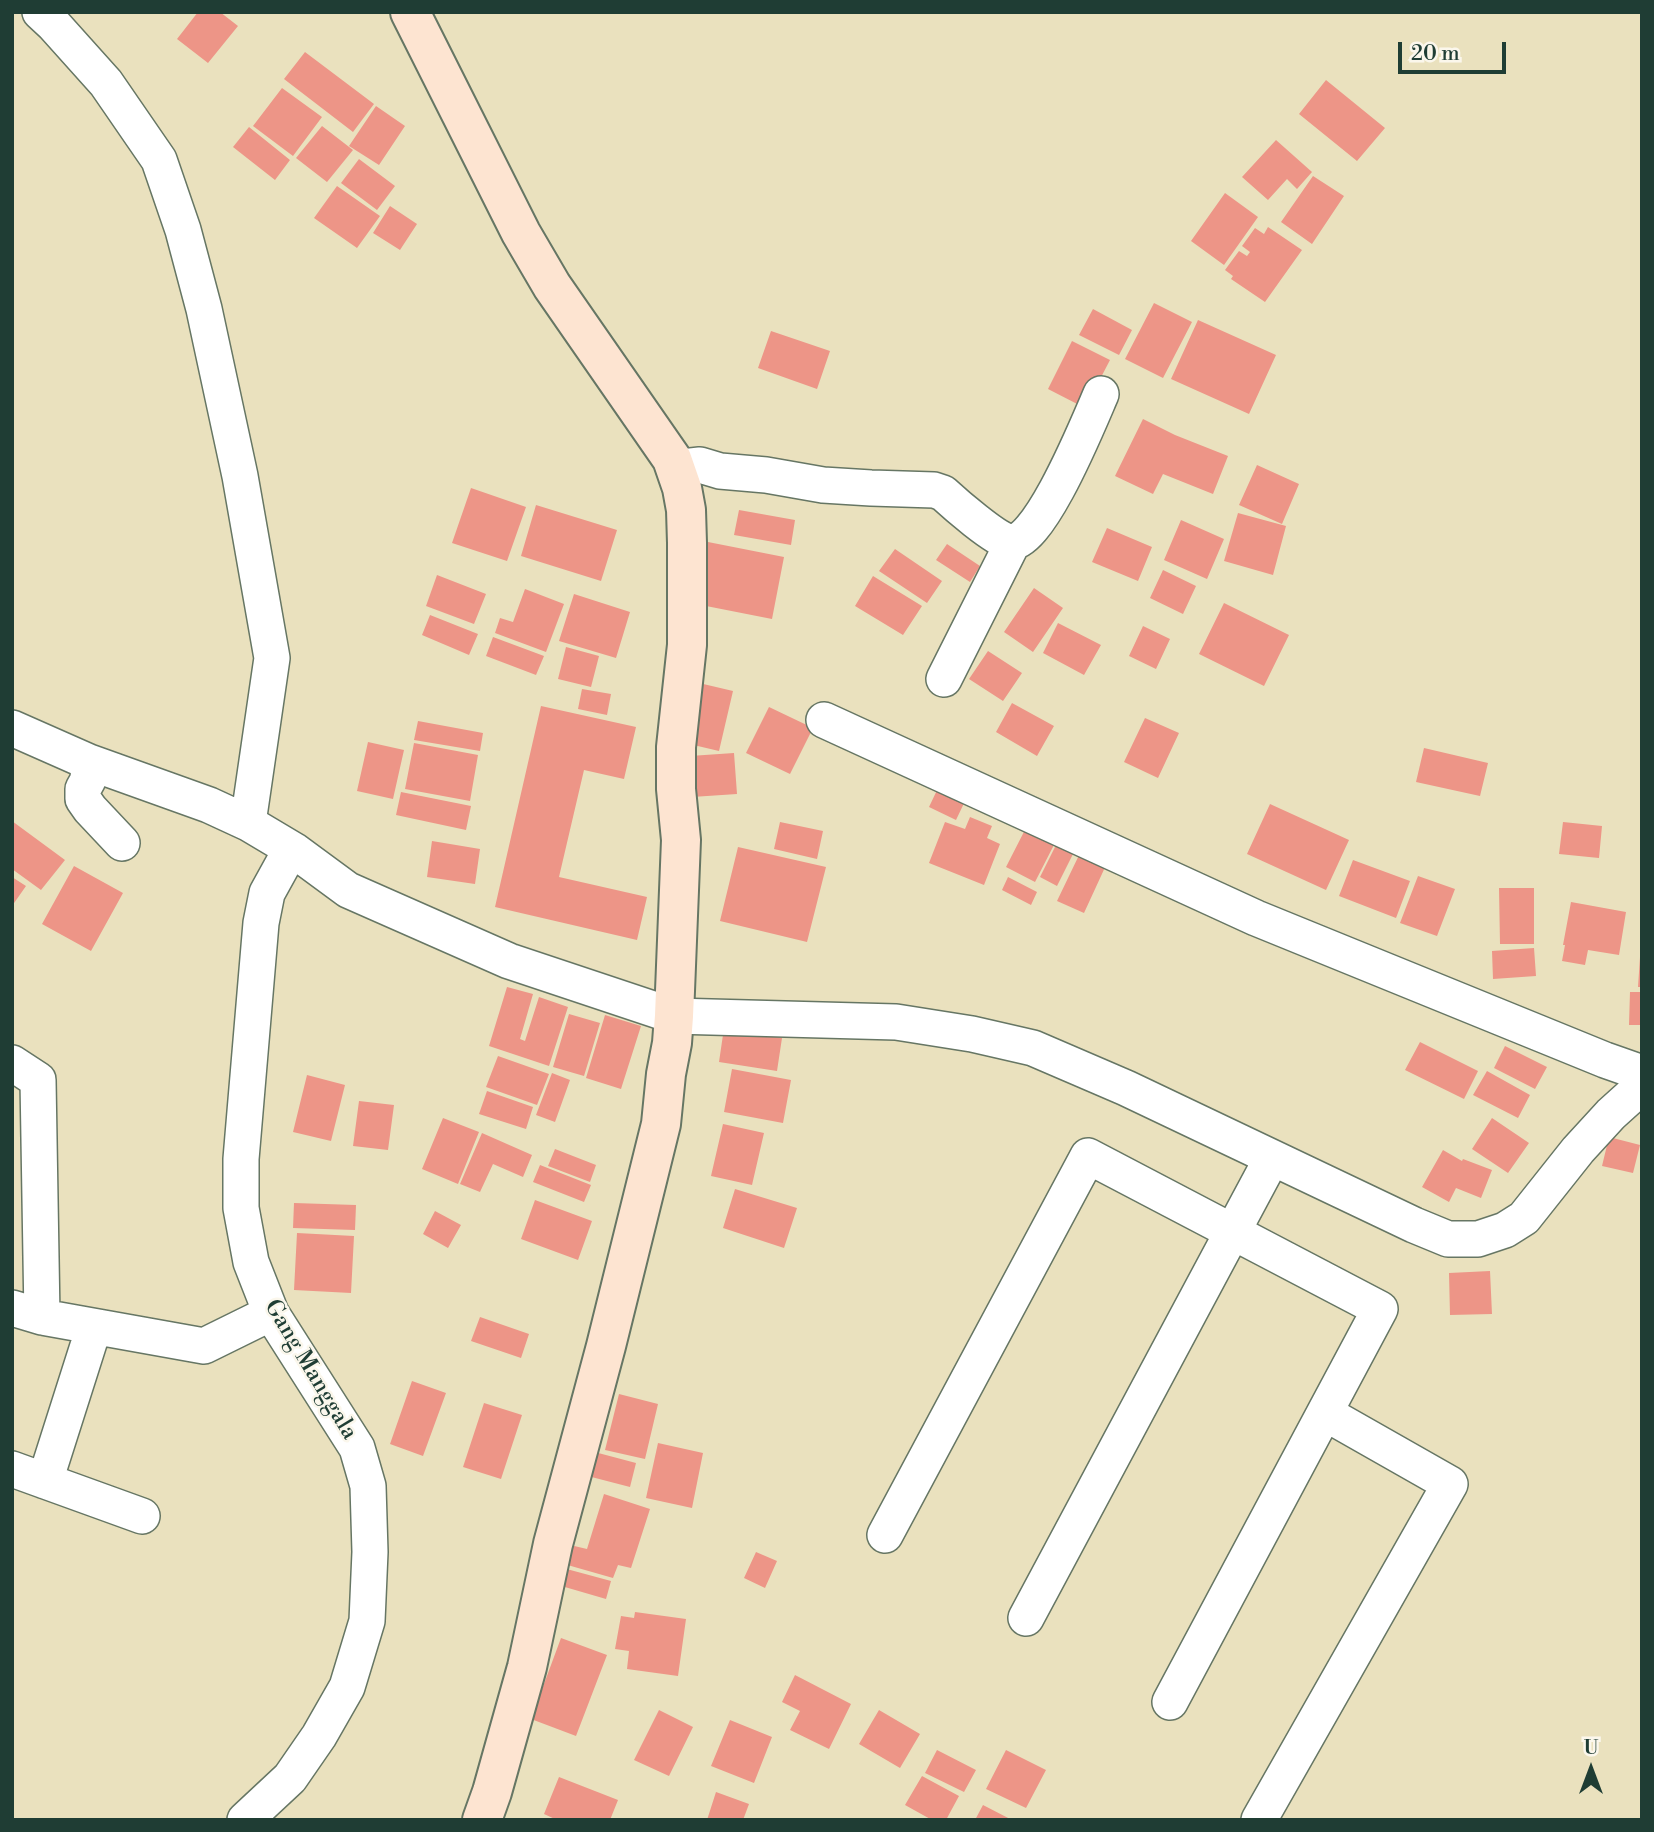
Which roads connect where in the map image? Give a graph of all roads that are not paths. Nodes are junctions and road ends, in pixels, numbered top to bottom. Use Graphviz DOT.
graph roads {
  1 [pos="40,12"];
  2 [pos="410,12"];
  3 [pos="1101,394"];
  4 [pos="679,474"];
  5 [pos="1013,542"];
  6 [pos="944,679"];
  7 [pos="824,720"];
  8 [pos="12,729"];
  9 [pos="89,762"];
  10 [pos="248,823"];
  11 [pos="122,843"];
  12 [pos="295,850"];
  13 [pos="674,1016"];
  14 [pos="12,1063"];
  15 [pos="1642,1073"];
  16 [pos="1642,1086"];
  17 [pos="1272,1158"];
  18 [pos="1233,1232"];
  19 [pos="27,1313"];
  20 [pos="271,1313"];
  21 [pos="94,1327"];
  22 [pos="1325,1413"];
  23 [pos="12,1469"];
  24 [pos="45,1481"];
  25 [pos="142,1516"];
  26 [pos="886,1535"];
  27 [pos="1026,1618"];
  28 [pos="1170,1702"];
  29 [pos="245,1820"];
  30 [pos="482,1820"];
  31 [pos="1259,1820"];
  1 -- 10 [label="street"];
  2 -- 4 [label="street"];
  3 -- 5 [label="street"];
  4 -- 5 [label="street"];
  4 -- 13 [label="street"];
  5 -- 6 [label="street"];
  7 -- 15 [label="street"];
  8 -- 9 [label="street"];
  9 -- 10 [label="street"];
  9 -- 11 [label="street"];
  10 -- 12 [label="street"];
  12 -- 13 [label="street"];
  12 -- 20 [label="street, Gang Manggala"];
  13 -- 17 [label="street"];
  13 -- 30 [label="street"];
  14 -- 19 [label="street"];
  16 -- 17 [label="street"];
  17 -- 18 [label="street"];
  18 -- 22 [label="street"];
  18 -- 26 [label="street"];
  18 -- 27 [label="street"];
  19 -- 21 [label="street"];
  20 -- 21 [label="street"];
  20 -- 29 [label="street, Gang Manggala"];
  21 -- 24 [label="street"];
  22 -- 28 [label="street"];
  22 -- 31 [label="street"];
  23 -- 24 [label="street"];
  24 -- 25 [label="street"];
}
